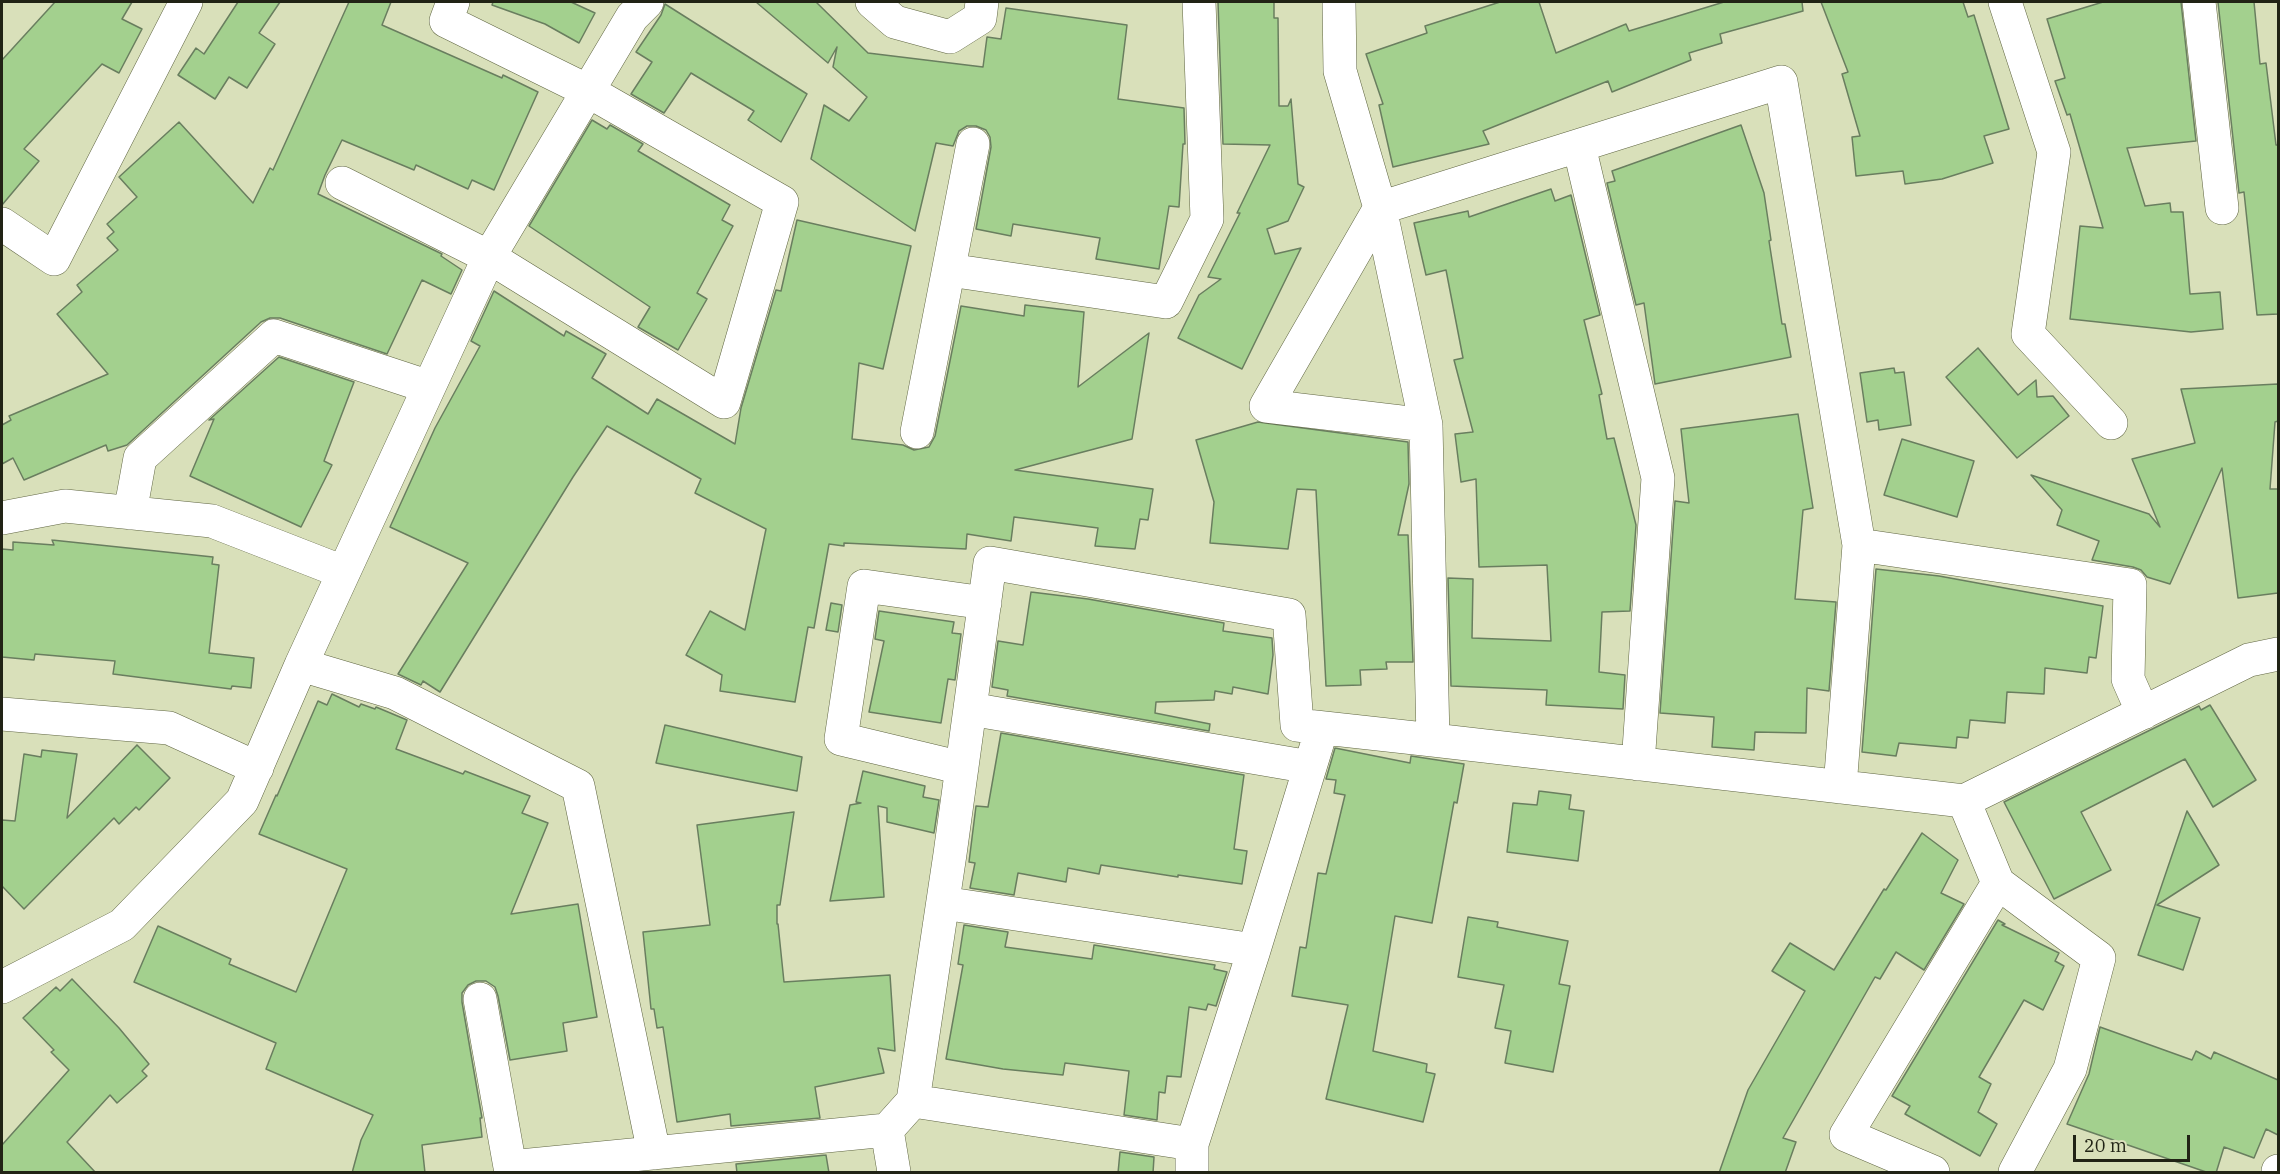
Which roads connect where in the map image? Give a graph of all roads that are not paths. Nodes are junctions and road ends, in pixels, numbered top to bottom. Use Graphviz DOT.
graph roads {
  1 [pos="186,2"];
  2 [pos="453,2"];
  3 [pos="647,2"];
  4 [pos="872,2"];
  5 [pos="982,2"];
  6 [pos="1199,2"];
  7 [pos="1339,2"];
  8 [pos="2005,2"];
  9 [pos="2199,2"];
  10 [pos="588,91"];
  11 [pos="973,144"];
  12 [pos="1579,146"];
  13 [pos="342,183"];
  14 [pos="1380,208"];
  15 [pos="2222,208"];
  16 [pos="2,224"];
  17 [pos="489,257"];
  18 [pos="949,270"];
  19 [pos="429,387"];
  20 [pos="2112,423"];
  21 [pos="1426,425"];
  22 [pos="917,432"];
  23 [pos="130,513"];
  24 [pos="2,518"];
  25 [pos="1859,544"];
  26 [pos="344,572"];
  27 [pos="984,603"];
  28 [pos="2278,654"];
  29 [pos="301,665"];
  30 [pos="970,709"];
  31 [pos="2143,713"];
  32 [pos="2,714"];
  33 [pos="1322,728"];
  34 [pos="1433,740"];
  35 [pos="1638,764"];
  36 [pos="256,768"];
  37 [pos="962,768"];
  38 [pos="1310,768"];
  39 [pos="1840,787"];
  40 [pos="1964,801"];
  41 [pos="1998,883"];
  42 [pos="943,903"];
  43 [pos="1254,950"];
  44 [pos="2,987"];
  45 [pos="480,999"];
  46 [pos="913,1101"];
  47 [pos="886,1130"];
  48 [pos="654,1153"];
  49 [pos="1192,1158"];
  50 [pos="511,1170"];
  51 [pos="894,1173"];
  52 [pos="1933,1173"];
  53 [pos="2015,1173"];
  1 -- 16 [label="street"];
  2 -- 10 [label="street"];
  3 -- 10 [label="street"];
  4 -- 5 [label="street"];
  6 -- 18 [label="street"];
  7 -- 14 [label="street"];
  8 -- 20 [label="street"];
  9 -- 15 [label="street"];
  10 -- 17 [label="street"];
  10 -- 17 [label="street"];
  11 -- 18 [label="street"];
  12 -- 14 [label="street"];
  12 -- 25 [label="street"];
  12 -- 35 [label="street"];
  13 -- 17 [label="street"];
  14 -- 21 [label="street"];
  14 -- 21 [label="street"];
  17 -- 19 [label="street"];
  18 -- 22 [label="street"];
  19 -- 23 [label="street"];
  19 -- 26 [label="street"];
  21 -- 34 [label="street"];
  23 -- 24 [label="street"];
  23 -- 26 [label="street"];
  25 -- 31 [label="street"];
  25 -- 39 [label="street"];
  26 -- 29 [label="street"];
  27 -- 30 [label="street"];
  27 -- 33 [label="street"];
  27 -- 37 [label="street"];
  28 -- 31 [label="street"];
  29 -- 36 [label="street"];
  29 -- 48 [label="street"];
  30 -- 37 [label="street"];
  30 -- 38 [label="street"];
  31 -- 40 [label="street"];
  32 -- 36 [label="street"];
  33 -- 34 [label="street"];
  33 -- 38 [label="street"];
  34 -- 35 [label="street"];
  35 -- 39 [label="street"];
  36 -- 44 [label="street"];
  37 -- 42 [label="street"];
  38 -- 43 [label="street"];
  39 -- 40 [label="street"];
  40 -- 41 [label="street"];
  41 -- 52 [label="street"];
  41 -- 53 [label="street"];
  42 -- 43 [label="street"];
  42 -- 46 [label="street"];
  43 -- 49 [label="street"];
  45 -- 50 [label="street"];
  46 -- 47 [label="street"];
  46 -- 49 [label="street"];
  47 -- 48 [label="street"];
  47 -- 51 [label="street"];
  48 -- 50 [label="street"];
}
